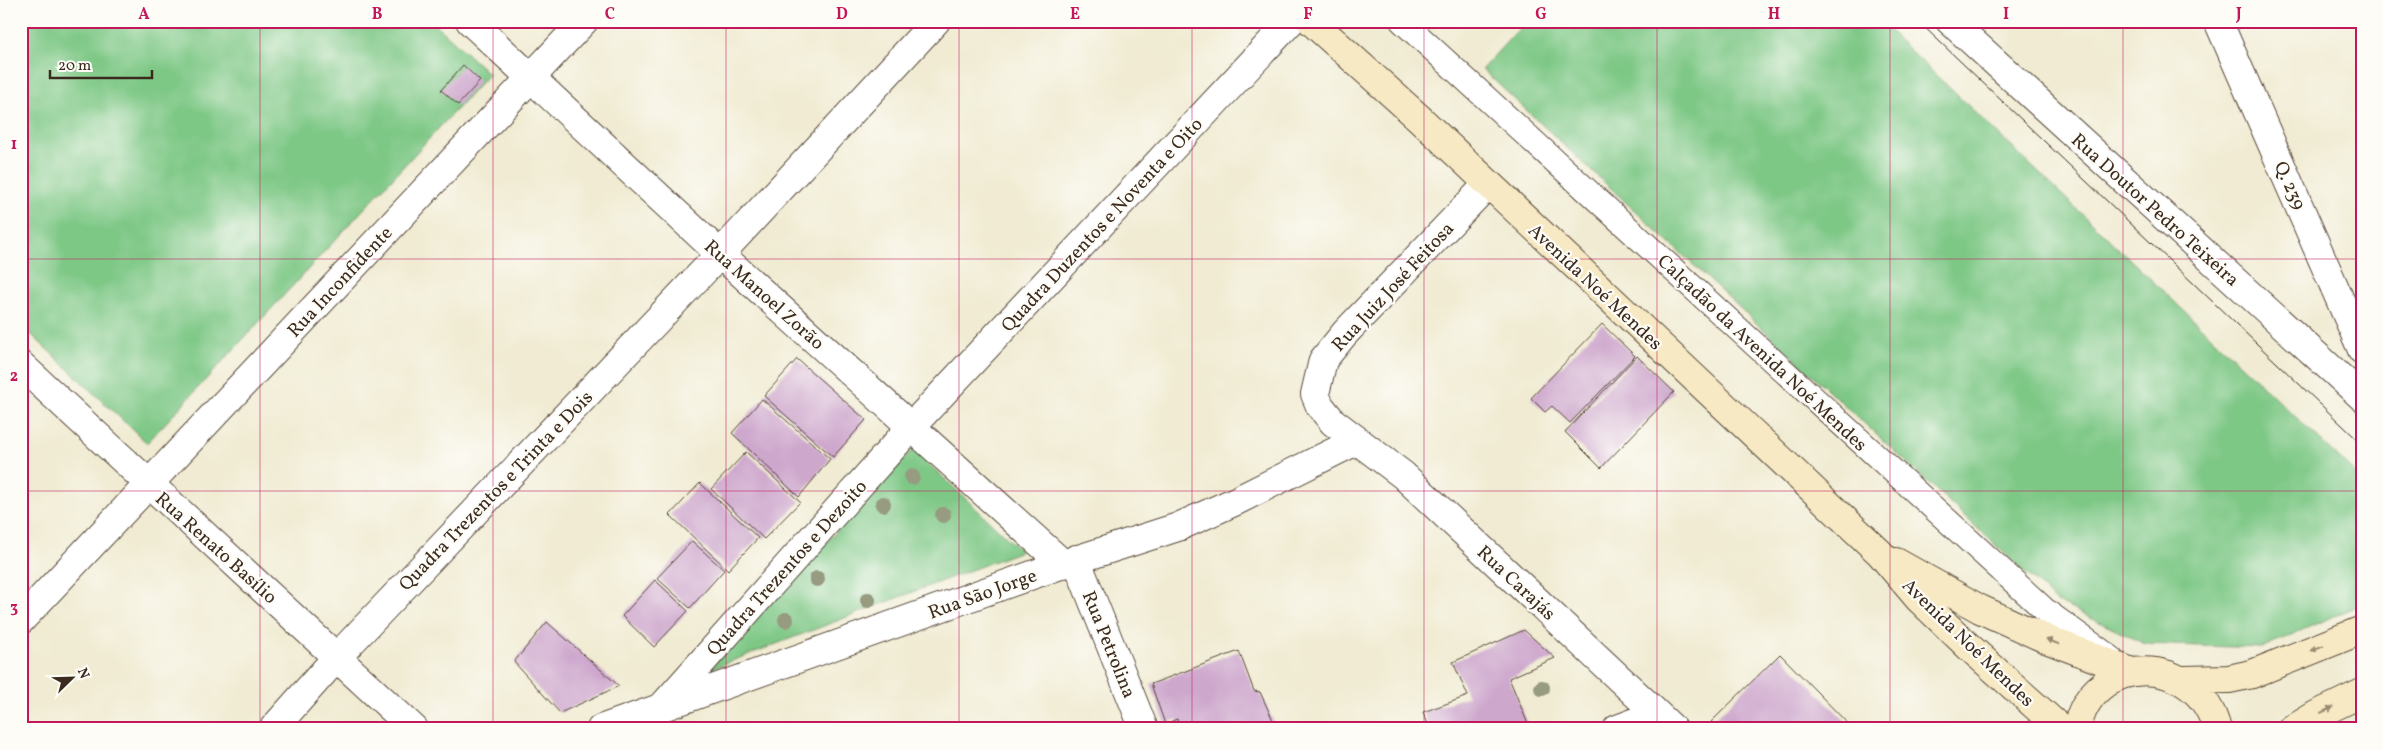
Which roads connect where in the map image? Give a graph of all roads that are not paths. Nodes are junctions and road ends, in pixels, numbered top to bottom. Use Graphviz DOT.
graph roads {
  1 [pos="470,21"];
  2 [pos="584,21"];
  3 [pos="936,21"];
  4 [pos="1291,21"];
  5 [pos="1310,21"];
  6 [pos="1402,21"];
  7 [pos="1950,21"];
  8 [pos="2218,21"];
  9 [pos="531,78"];
  10 [pos="1488,184"];
  11 [pos="720,254"];
  12 [pos="2362,350"];
  13 [pos="21,365"];
  14 [pos="2362,397"];
  15 [pos="911,427"];
  16 [pos="1356,441"];
  17 [pos="148,484"];
  18 [pos="1880,553"];
  19 [pos="1069,562"];
  20 [pos="21,620"];
  21 [pos="2362,630"];
  22 [pos="337,657"];
  23 [pos="2132,672"];
  24 [pos="2183,680"];
  25 [pos="2362,693"];
  26 [pos="661,708"];
  27 [pos="1665,722"];
  28 [pos="273,729"];
  29 [pos="414,729"];
  30 [pos="601,729"];
  31 [pos="1144,729"];
  32 [pos="1617,729"];
  33 [pos="2061,729"];
  34 [pos="2077,729"];
  35 [pos="2217,729"];
  36 [pos="2293,729"];
  1 -- 9 [label="street, Rua Manoel Zorão"];
  2 -- 9 [label="street, Rua Inconfidente"];
  3 -- 11 [label="street, Quadra Trezentos e Trinta e Dois"];
  4 -- 15 [label="street, Quadra Duzentos e Noventa e Oito"];
  5 -- 10 [label="main road, Avenida Noé Mendes"];
  6 -- 23 [label="street, Calçadão da Avenida Noé Mendes"];
  7 -- 14 [label="street, Rua Doutor Pedro Teixeira"];
  8 -- 12 [label="street, Q. 239"];
  9 -- 11 [label="street, Rua Manoel Zorão"];
  9 -- 17 [label="street, Rua Inconfidente"];
  10 -- 16 [label="street, Rua Juiz José Feitosa"];
  10 -- 18 [label="main road, Avenida Noé Mendes"];
  11 -- 15 [label="street, Rua Manoel Zorão"];
  11 -- 22 [label="street, Quadra Trezentos e Trinta e Dois"];
  13 -- 17 [label="street, Rua Renato Basílio"];
  15 -- 19 [label="street, Rua Manoel Zorão"];
  15 -- 26 [label="street, Quadra Trezentos e Dezoito"];
  16 -- 19 [label="street, Rua São Jorge"];
  16 -- 27 [label="street, Rua Carajás"];
  17 -- 20 [label="street, Rua Inconfidente"];
  17 -- 22 [label="street, Rua Renato Basílio"];
  23 -- 18 [label="main road, Avenida Noé Mendes, one-way"];
  18 -- 33 [label="main road, Avenida Noé Mendes"];
  19 -- 26 [label="street, Rua São Jorge"];
  19 -- 31 [label="street, Rua Petrolina"];
  21 -- 24 [label="main road, one-way"];
  22 -- 28 [label="street, Quadra Trezentos e Trinta e Dois"];
  22 -- 29 [label="street, Rua Renato Basílio"];
  23 -- 24 [label="main road"];
  23 -- 34 [label="main road"];
  24 -- 35 [label="main road"];
  36 -- 25 [label="main road, one-way"];
  26 -- 30 [label="street, Rua São Jorge"];
  27 -- 32 [label="street"];
}
